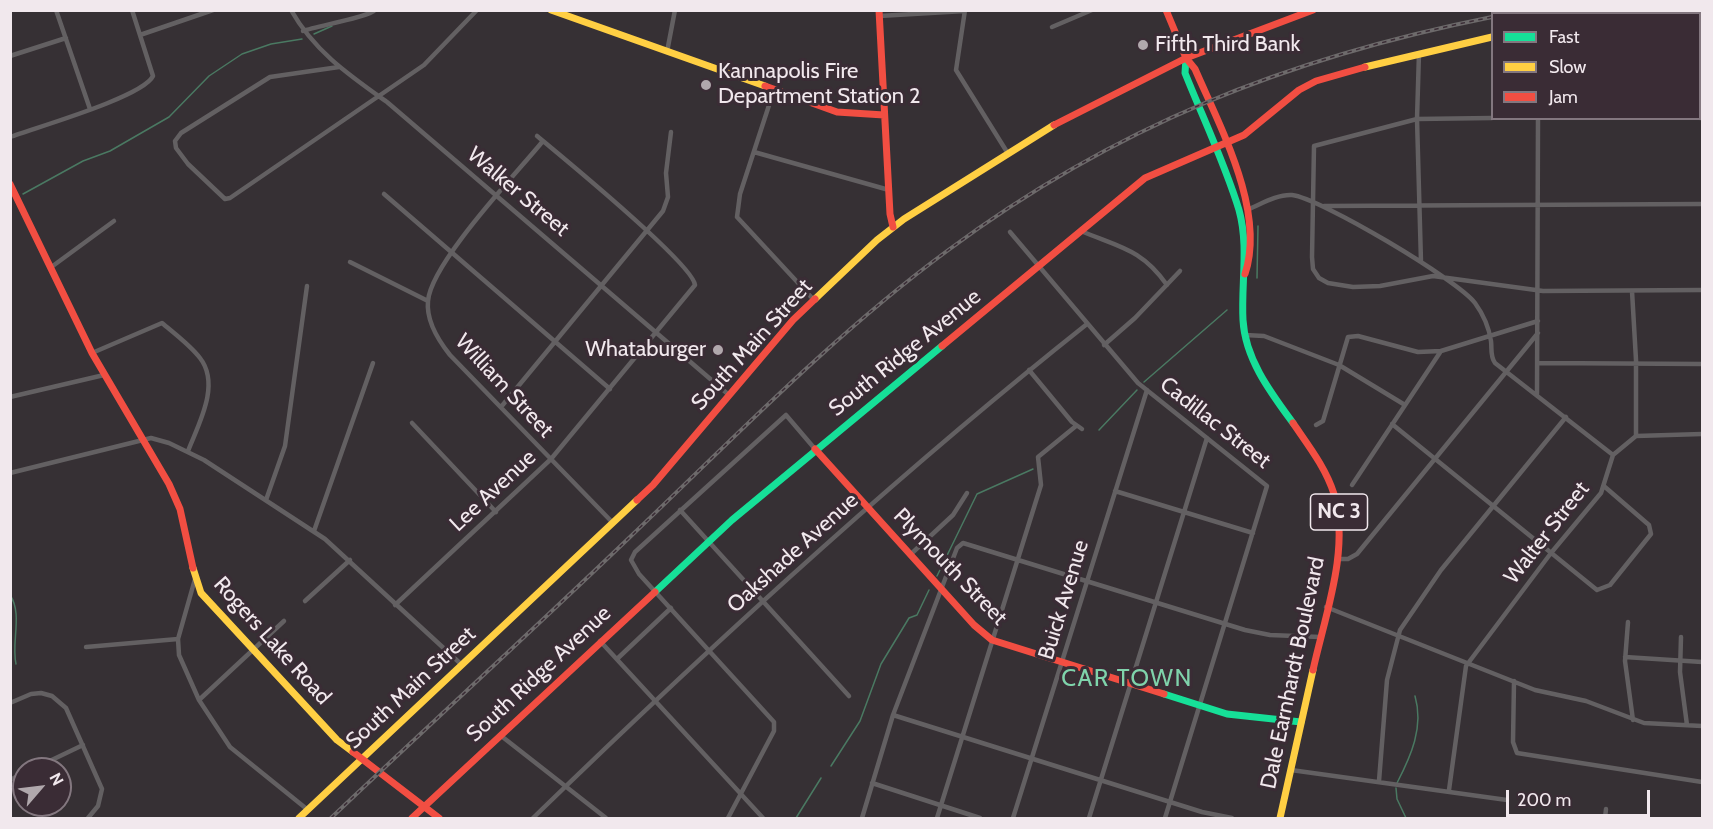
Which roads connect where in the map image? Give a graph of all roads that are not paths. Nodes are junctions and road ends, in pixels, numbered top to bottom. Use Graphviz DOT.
graph roads {
  1 [pos="56,10"];
  2 [pos="132,10"];
  3 [pos="291,10"];
  4 [pos="375,10"];
  5 [pos="477,10"];
  6 [pos="675,10"];
  7 [pos="1092,10"];
  8 [pos="1166,10"];
  9 [pos="1313,10"];
  10 [pos="213,11"];
  11 [pos="552,11"];
  12 [pos="965,11"];
  13 [pos="1304,12"];
  14 [pos="879,13"];
  15 [pos="1052,27"];
  16 [pos="303,31"];
  17 [pos="140,35"];
  18 [pos="1491,37"];
  19 [pos="66,38"];
  20 [pos="667,52"];
  21 [pos="1419,53"];
  22 [pos="10,56"];
  23 [pos="1186,58"];
  24 [pos="339,67"];
  25 [pos="774,90"];
  26 [pos="378,96"];
  27 [pos="90,109"];
  28 [pos="884,115"];
  29 [pos="1417,118"];
  30 [pos="1491,118"];
  31 [pos="1538,120"];
  32 [pos="671,132"];
  33 [pos="10,136"];
  34 [pos="537,136"];
  35 [pos="543,141"];
  36 [pos="1225,144"];
  37 [pos="1216,148"];
  38 [pos="754,152"];
  39 [pos="1007,152"];
  40 [pos="1229,183"];
  41 [pos="10,184"];
  42 [pos="889,190"];
  43 [pos="384,194"];
  44 [pos="497,196"];
  45 [pos="14,198"];
  46 [pos="1312,202"];
  47 [pos="1702,204"];
  48 [pos="1420,205"];
  49 [pos="1322,206"];
  50 [pos="1538,206"];
  51 [pos="1249,209"];
  52 [pos="114,221"];
  53 [pos="894,227"];
  54 [pos="647,231"];
  55 [pos="1082,231"];
  56 [pos="1010,232"];
  57 [pos="451,251"];
  58 [pos="350,262"];
  59 [pos="1421,262"];
  60 [pos="1038,267"];
  61 [pos="50,268"];
  62 [pos="1180,271"];
  63 [pos="1245,274"];
  64 [pos="1448,278"];
  65 [pos="602,285"];
  66 [pos="1167,285"];
  67 [pos="307,286"];
  68 [pos="1702,290"];
  69 [pos="1538,291"];
  70 [pos="1632,291"];
  71 [pos="813,299"];
  72 [pos="428,302"];
  73 [pos="1538,321"];
  74 [pos="1087,324"];
  75 [pos="657,332"];
  76 [pos="1538,333"];
  77 [pos="1489,334"];
  78 [pos="1245,335"];
  79 [pos="556,341"];
  80 [pos="1104,345"];
  81 [pos="1441,351"];
  82 [pos="92,352"];
  83 [pos="373,363"];
  84 [pos="1538,363"];
  85 [pos="1636,364"];
  86 [pos="1702,364"];
  87 [pos="1339,365"];
  88 [pos="1029,370"];
  89 [pos="1506,372"];
  90 [pos="104,375"];
  91 [pos="610,389"];
  92 [pos="1147,390"];
  93 [pos="1537,394"];
  94 [pos="729,395"];
  95 [pos="10,398"];
  96 [pos="1405,405"];
  97 [pos="501,407"];
  98 [pos="1566,417"];
  99 [pos="412,423"];
  100 [pos="1392,424"];
  101 [pos="1316,425"];
  102 [pos="1076,426"];
  103 [pos="1082,429"];
  104 [pos="1702,434"];
  105 [pos="1636,436"];
  106 [pos="1208,438"];
  107 [pos="144,440"];
  108 [pos="815,448"];
  109 [pos="188,451"];
  110 [pos="1613,455"];
  111 [pos="1436,458"];
  112 [pos="551,459"];
  113 [pos="10,473"];
  114 [pos="1352,485"];
  115 [pos="1605,487"];
  116 [pos="1115,491"];
  117 [pos="967,493"];
  118 [pos="266,500"];
  119 [pos="1493,506"];
  120 [pos="868,507"];
  121 [pos="680,510"];
  122 [pos="496,512"];
  123 [pos="1184,512"];
  124 [pos="613,524"];
  125 [pos="314,531"];
  126 [pos="1253,533"];
  127 [pos="708,542"];
  128 [pos="1551,553"];
  129 [pos="911,554"];
  130 [pos="1018,559"];
  131 [pos="1337,559"];
  132 [pos="350,560"];
  133 [pos="195,579"];
  134 [pos="1087,581"];
  135 [pos="655,590"];
  136 [pos="943,590"];
  137 [pos="305,601"];
  138 [pos="764,602"];
  139 [pos="1156,602"];
  140 [pos="395,605"];
  141 [pos="1326,607"];
  142 [pos="671,608"];
  143 [pos="284,621"];
  144 [pos="1628,622"];
  145 [pos="1225,624"];
  146 [pos="1397,635"];
  147 [pos="1320,637"];
  148 [pos="1681,638"];
  149 [pos="178,639"];
  150 [pos="992,640"];
  151 [pos="600,641"];
  152 [pos="86,647"];
  153 [pos="252,650"];
  154 [pos="711,652"];
  155 [pos="1625,657"];
  156 [pos="617,659"];
  157 [pos="1680,660"];
  158 [pos="1702,662"];
  159 [pos="1061,663"];
  160 [pos="1468,664"];
  161 [pos="462,665"];
  162 [pos="1514,681"];
  163 [pos="1130,685"];
  164 [pos="849,696"];
  165 [pos="199,700"];
  166 [pos="657,702"];
  167 [pos="10,703"];
  168 [pos="1200,706"];
  169 [pos="893,716"];
  170 [pos="1633,720"];
  171 [pos="1301,722"];
  172 [pos="1687,725"];
  173 [pos="1702,726"];
  174 [pos="500,735"];
  175 [pos="963,738"];
  176 [pos="83,745"];
  177 [pos="58,757"];
  178 [pos="1031,759"];
  179 [pos="362,760"];
  180 [pos="1291,770"];
  181 [pos="1101,780"];
  182 [pos="1379,781"];
  183 [pos="1702,782"];
  184 [pos="872,783"];
  185 [pos="565,787"];
  186 [pos="1449,790"];
  187 [pos="740,792"];
  188 [pos="1507,800"];
  189 [pos="1170,802"];
  190 [pos="941,806"];
  191 [pos="424,807"];
  192 [pos="1606,809"];
  193 [pos="308,810"];
  194 [pos="88,819"];
  195 [pos="299,819"];
  196 [pos="412,819"];
  197 [pos="439,819"];
  198 [pos="532,819"];
  199 [pos="606,819"];
  200 [pos="728,819"];
  201 [pos="764,819"];
  202 [pos="862,819"];
  203 [pos="938,819"];
  204 [pos="980,819"];
  205 [pos="1013,819"];
  206 [pos="1089,819"];
  207 [pos="1165,819"];
  208 [pos="1232,819"];
  209 [pos="1280,819"];
  210 [pos="1605,819"];
  1 -- 19 [label="street"];
  2 -- 17 [label="street"];
  3 -- 16 [label="street, Walker Street"];
  4 -- 16 [label="street"];
  5 -- 26 [label="street"];
  6 -- 20 [label="street"];
  7 -- 15 [label="street"];
  8 -- 23 [label="main road, Dale Earnhardt Boulevard / NC 3"];
  9 -- 13 [label="main road, South Main Street"];
  10 -- 17 [label="street"];
  11 -- 20 [label="main road"];
  12 -- 14 [label="street"];
  12 -- 39 [label="street"];
  13 -- 23 [label="main road, South Main Street"];
  14 -- 28 [label="main road"];
  16 -- 24 [label="street, Walker Street"];
  17 -- 27 [label="street"];
  18 -- 21 [label="main road, South Ridge Avenue"];
  19 -- 22 [label="street"];
  19 -- 27 [label="street"];
  20 -- 25 [label="main road"];
  21 -- 29 [label="street"];
  21 -- 36 [label="main road, South Ridge Avenue"];
  23 -- 36 [label="main road, Dale Earnhardt Boulevard / NC 3"];
  23 -- 37 [label="main road, Dale Earnhardt Boulevard / NC 3"];
  23 -- 39 [label="main road, South Main Street"];
  24 -- 26 [label="street, Walker Street"];
  24 -- 26 [label="street"];
  25 -- 28 [label="main road"];
  25 -- 38 [label="street"];
  26 -- 44 [label="street, Walker Street"];
  27 -- 33 [label="street"];
  28 -- 42 [label="main road"];
  29 -- 30 [label="street"];
  29 -- 46 [label="street"];
  29 -- 48 [label="street"];
  31 -- 50 [label="street"];
  32 -- 54 [label="street"];
  34 -- 35 [label="street"];
  35 -- 44 [label="street"];
  35 -- 54 [label="street"];
  36 -- 37 [label="main road, South Ridge Avenue"];
  36 -- 51 [label="main road, Dale Earnhardt Boulevard / NC 3"];
  37 -- 40 [label="main road, Dale Earnhardt Boulevard / NC 3"];
  37 -- 55 [label="main road, South Ridge Avenue"];
  38 -- 42 [label="street"];
  38 -- 71 [label="street"];
  39 -- 53 [label="main road, South Main Street"];
  40 -- 51 [label="main road"];
  40 -- 63 [label="main road, Dale Earnhardt Boulevard / NC 3"];
  41 -- 45 [label="main road, Rogers Lake Road"];
  42 -- 53 [label="main road"];
  43 -- 57 [label="street"];
  44 -- 57 [label="street"];
  44 -- 65 [label="street, Walker Street"];
  45 -- 61 [label="main road, Rogers Lake Road"];
  46 -- 49 [label="street"];
  46 -- 51 [label="street"];
  46 -- 64 [label="street"];
  47 -- 50 [label="street"];
  48 -- 49 [label="street"];
  48 -- 50 [label="street"];
  48 -- 59 [label="street"];
  49 -- 59 [label="street"];
  50 -- 69 [label="street"];
  51 -- 63 [label="main road, Dale Earnhardt Boulevard / NC 3"];
  52 -- 61 [label="street"];
  53 -- 71 [label="main road, South Main Street"];
  54 -- 65 [label="street"];
  54 -- 75 [label="street, Lee Avenue"];
  55 -- 60 [label="main road, South Ridge Avenue"];
  55 -- 66 [label="street"];
  56 -- 60 [label="street, Cadillac Street"];
  57 -- 72 [label="street"];
  57 -- 79 [label="street"];
  58 -- 72 [label="street"];
  59 -- 64 [label="street"];
  60 -- 74 [label="street, Cadillac Street"];
  60 -- 108 [label="main road, South Ridge Avenue"];
  61 -- 82 [label="main road, Rogers Lake Road"];
  62 -- 66 [label="street"];
  63 -- 78 [label="main road, Dale Earnhardt Boulevard / NC 3"];
  64 -- 69 [label="street"];
  64 -- 77 [label="street"];
  65 -- 75 [label="street, Walker Street"];
  65 -- 79 [label="street"];
  66 -- 80 [label="street"];
  67 -- 118 [label="street"];
  68 -- 70 [label="street"];
  69 -- 70 [label="street"];
  69 -- 73 [label="street"];
  70 -- 85 [label="street"];
  71 -- 94 [label="main road, South Main Street"];
  72 -- 97 [label="street, William Street"];
  73 -- 76 [label="street"];
  73 -- 77 [label="street"];
  74 -- 80 [label="street, Cadillac Street"];
  74 -- 88 [label="street, Oakshade Avenue"];
  75 -- 91 [label="street, Lee Avenue"];
  75 -- 94 [label="street, Walker Street"];
  76 -- 84 [label="street"];
  76 -- 89 [label="street"];
  77 -- 81 [label="street"];
  77 -- 89 [label="street"];
  78 -- 87 [label="street"];
  78 -- 131 [label="main road, Dale Earnhardt Boulevard / NC 3"];
  79 -- 91 [label="street"];
  79 -- 97 [label="street"];
  80 -- 92 [label="street, Cadillac Street"];
  81 -- 87 [label="street"];
  81 -- 96 [label="street"];
  82 -- 90 [label="main road, Rogers Lake Road"];
  82 -- 109 [label="street"];
  83 -- 125 [label="street"];
  84 -- 85 [label="street"];
  84 -- 93 [label="street"];
  85 -- 86 [label="street"];
  85 -- 105 [label="street"];
  87 -- 96 [label="street"];
  87 -- 101 [label="street"];
  88 -- 102 [label="street"];
  88 -- 120 [label="street, Oakshade Avenue"];
  89 -- 93 [label="street"];
  89 -- 111 [label="street"];
  90 -- 95 [label="street"];
  90 -- 107 [label="main road, Rogers Lake Road"];
  91 -- 112 [label="street, Lee Avenue"];
  92 -- 106 [label="street, Cadillac Street"];
  92 -- 116 [label="street, Buick Avenue"];
  93 -- 98 [label="street"];
  94 -- 124 [label="main road, South Main Street"];
  96 -- 100 [label="street"];
  97 -- 112 [label="street, William Street"];
  98 -- 110 [label="street"];
  98 -- 119 [label="street"];
  99 -- 122 [label="street"];
  100 -- 111 [label="street"];
  100 -- 114 [label="street"];
  102 -- 103 [label="street"];
  102 -- 130 [label="street"];
  104 -- 105 [label="street"];
  105 -- 110 [label="street"];
  106 -- 123 [label="street"];
  106 -- 126 [label="street, Cadillac Street"];
  107 -- 109 [label="street"];
  107 -- 113 [label="street"];
  107 -- 133 [label="main road, Rogers Lake Road"];
  108 -- 120 [label="main road, Plymouth Street"];
  108 -- 121 [label="street, Plymouth Street"];
  108 -- 127 [label="main road, South Ridge Avenue"];
  109 -- 118 [label="street"];
  110 -- 115 [label="street, Walter Street"];
  111 -- 119 [label="street"];
  111 -- 131 [label="street"];
  112 -- 122 [label="street, Lee Avenue"];
  112 -- 124 [label="street, William Street"];
  115 -- 128 [label="street, Walter Street"];
  115 -- 128 [label="street"];
  116 -- 123 [label="street"];
  116 -- 134 [label="street, Buick Avenue"];
  117 -- 129 [label="street"];
  118 -- 125 [label="street"];
  119 -- 128 [label="street"];
  119 -- 146 [label="street"];
  120 -- 129 [label="main road, Plymouth Street"];
  120 -- 138 [label="street, Oakshade Avenue"];
  121 -- 127 [label="street"];
  121 -- 135 [label="street"];
  122 -- 140 [label="street, Lee Avenue"];
  123 -- 126 [label="street"];
  123 -- 139 [label="street"];
  124 -- 161 [label="main road, South Main Street"];
  125 -- 132 [label="street"];
  126 -- 145 [label="street, Cadillac Street"];
  127 -- 135 [label="main road, South Ridge Avenue"];
  127 -- 138 [label="street"];
  128 -- 160 [label="street, Walter Street"];
  129 -- 136 [label="main road, Plymouth Street"];
  130 -- 134 [label="street"];
  130 -- 136 [label="street"];
  130 -- 150 [label="street"];
  131 -- 141 [label="main road, Dale Earnhardt Boulevard / NC 3"];
  132 -- 137 [label="street"];
  132 -- 140 [label="street"];
  133 -- 149 [label="street"];
  133 -- 153 [label="main road, Rogers Lake Road"];
  134 -- 139 [label="street"];
  134 -- 159 [label="street, Buick Avenue"];
  135 -- 142 [label="street"];
  135 -- 151 [label="main road, South Ridge Avenue"];
  136 -- 150 [label="main road, Plymouth Street"];
  136 -- 169 [label="street"];
  138 -- 154 [label="street, Oakshade Avenue"];
  138 -- 164 [label="street"];
  139 -- 145 [label="street"];
  139 -- 163 [label="street"];
  140 -- 161 [label="street"];
  141 -- 146 [label="street"];
  141 -- 147 [label="main road, Dale Earnhardt Boulevard / NC 3"];
  142 -- 154 [label="street"];
  142 -- 156 [label="street"];
  143 -- 153 [label="street"];
  144 -- 155 [label="street"];
  145 -- 147 [label="street"];
  145 -- 168 [label="street, Cadillac Street"];
  146 -- 160 [label="street"];
  146 -- 182 [label="street"];
  147 -- 171 [label="main road, Dale Earnhardt Boulevard / NC 3"];
  148 -- 157 [label="street"];
  149 -- 152 [label="street"];
  149 -- 165 [label="street"];
  150 -- 159 [label="main road, Plymouth Street"];
  150 -- 175 [label="street"];
  151 -- 156 [label="street"];
  151 -- 174 [label="main road, South Ridge Avenue"];
  153 -- 165 [label="street"];
  153 -- 179 [label="main road, Rogers Lake Road"];
  154 -- 166 [label="street, Oakshade Avenue"];
  154 -- 187 [label="street"];
  155 -- 157 [label="street"];
  155 -- 170 [label="street"];
  156 -- 166 [label="street"];
  157 -- 158 [label="street"];
  157 -- 172 [label="street"];
  159 -- 163 [label="main road, Plymouth Street"];
  159 -- 178 [label="street, Buick Avenue"];
  160 -- 162 [label="street"];
  160 -- 186 [label="street, Walter Street"];
  161 -- 179 [label="main road, South Main Street"];
  162 -- 170 [label="street"];
  162 -- 183 [label="street"];
  163 -- 168 [label="main road, Plymouth Street"];
  163 -- 181 [label="street"];
  165 -- 193 [label="street"];
  166 -- 185 [label="street, Oakshade Avenue"];
  166 -- 187 [label="street"];
  167 -- 176 [label="street"];
  168 -- 171 [label="main road, Plymouth Street"];
  168 -- 189 [label="street, Cadillac Street"];
  169 -- 175 [label="street"];
  169 -- 184 [label="street"];
  170 -- 172 [label="street"];
  171 -- 180 [label="main road, Dale Earnhardt Boulevard / NC 3"];
  172 -- 173 [label="street"];
  174 -- 185 [label="street"];
  174 -- 191 [label="main road, South Ridge Avenue"];
  175 -- 178 [label="street"];
  175 -- 190 [label="street"];
  176 -- 177 [label="street"];
  176 -- 194 [label="street"];
  178 -- 181 [label="street"];
  178 -- 205 [label="street, Buick Avenue"];
  179 -- 191 [label="main road, Rogers Lake Road"];
  179 -- 193 [label="main road, South Main Street"];
  180 -- 182 [label="street"];
  180 -- 209 [label="main road, Dale Earnhardt Boulevard / NC 3"];
  181 -- 189 [label="street"];
  181 -- 206 [label="street"];
  182 -- 186 [label="street"];
  184 -- 190 [label="street"];
  184 -- 202 [label="street"];
  185 -- 198 [label="street, Oakshade Avenue"];
  185 -- 199 [label="street"];
  186 -- 188 [label="street"];
  187 -- 200 [label="street"];
  187 -- 201 [label="street"];
  189 -- 207 [label="street, Cadillac Street"];
  189 -- 208 [label="street"];
  190 -- 203 [label="street"];
  190 -- 204 [label="street"];
  191 -- 196 [label="main road, South Ridge Avenue"];
  191 -- 197 [label="main road, Rogers Lake Road"];
  192 -- 210 [label="street"];
  193 -- 195 [label="main road, South Main Street"];
}
